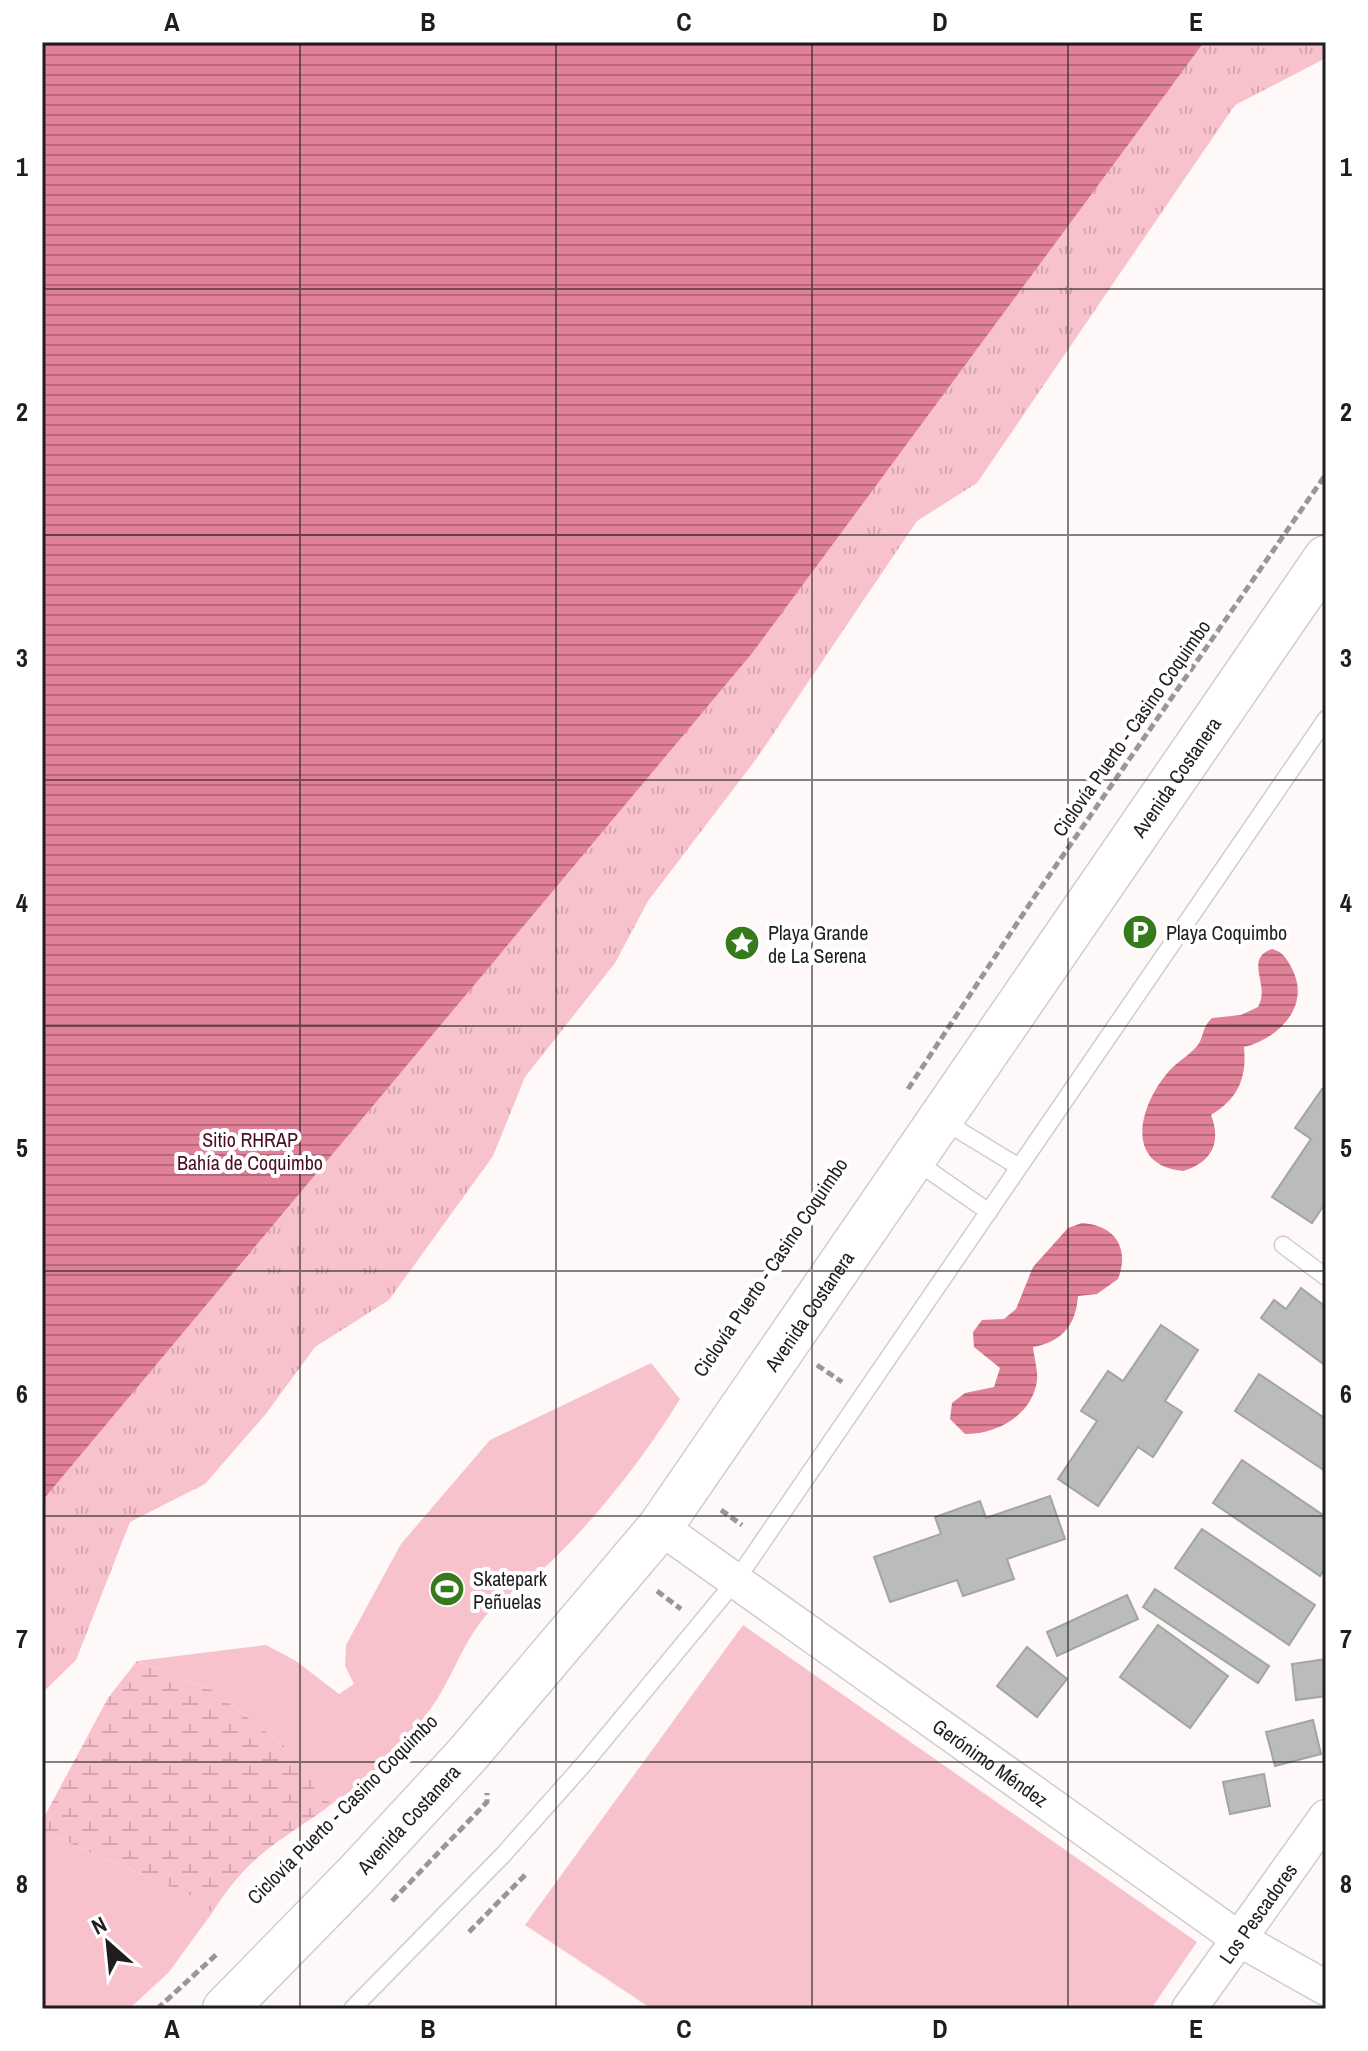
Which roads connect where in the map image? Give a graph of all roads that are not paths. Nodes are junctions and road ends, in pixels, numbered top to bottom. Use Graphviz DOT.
graph roads {
  1 [pos="1326,558"];
  2 [pos="1326,719"];
  3 [pos="940,1119"];
  4 [pos="913,1159"];
  5 [pos="1019,1167"];
  6 [pos="989,1212"];
  7 [pos="1283,1245"];
  8 [pos="1326,1277"];
  9 [pos="660,1527"];
  10 [pos="737,1579"];
  11 [pos="1326,1817"];
  12 [pos="1239,1939"];
  13 [pos="1326,1988"];
  14 [pos="225,2009"];
  15 [pos="352,2009"];
  16 [pos="1189,2009"];
  1 -- 3 [label="main road, Avenida Costanera"];
  2 -- 5 [label="lane"];
  3 -- 4 [label="main road, Avenida Costanera"];
  3 -- 5 [label="lane"];
  4 -- 6 [label="lane"];
  4 -- 9 [label="main road, Avenida Costanera"];
  5 -- 6 [label="lane"];
  6 -- 10 [label="lane"];
  7 -- 8 [label="lane"];
  9 -- 10 [label="street, Gerónimo Méndez"];
  9 -- 14 [label="main road, Avenida Costanera"];
  10 -- 12 [label="street, Gerónimo Méndez"];
  10 -- 15 [label="lane"];
  11 -- 12 [label="street, Los Pescadores"];
  12 -- 13 [label="street, Gerónimo Méndez"];
  12 -- 16 [label="street, Los Pescadores"];
}
